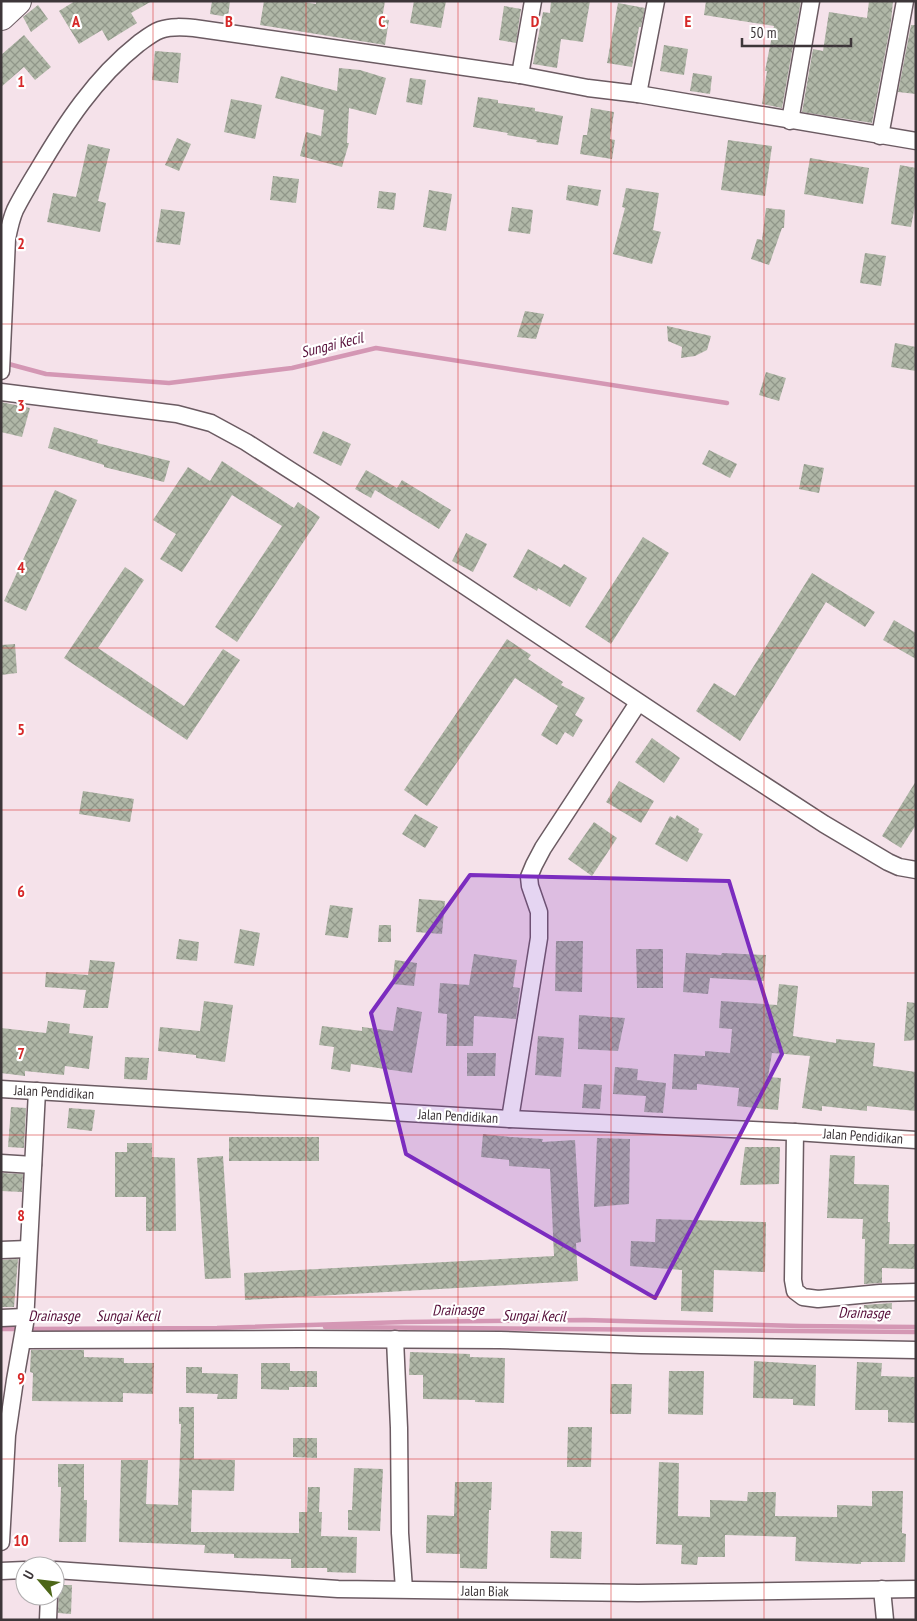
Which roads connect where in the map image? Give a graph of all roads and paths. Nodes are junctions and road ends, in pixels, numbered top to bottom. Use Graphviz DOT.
graph roads {
  1 [pos="16,1"];
  2 [pos="533,1"];
  3 [pos="656,1"];
  4 [pos="812,1"];
  5 [pos="905,1"];
  6 [pos="1,16"];
  7 [pos="520,75"];
  8 [pos="638,94"];
  9 [pos="790,121"];
  10 [pos="880,136"];
  11 [pos="916,141"];
  12 [pos="1,371"];
  13 [pos="1,392"];
  14 [pos="638,703"];
  15 [pos="916,870"];
  16 [pos="1,1090"];
  17 [pos="38,1091"];
  18 [pos="510,1119"];
  19 [pos="795,1132"];
  20 [pos="916,1140"];
  21 [pos="1,1164"];
  22 [pos="33,1165"];
  23 [pos="28,1249"];
  24 [pos="1,1250"];
  25 [pos="916,1292"];
  26 [pos="1,1318"];
  27 [pos="24,1328"];
  28 [pos="395,1339"];
  29 [pos="916,1350"];
  30 [pos="1,1542"];
  31 [pos="15,1570"];
  32 [pos="1,1571"];
  33 [pos="65,1571"];
  34 [pos="404,1589"];
  35 [pos="882,1589"];
  36 [pos="916,1589"];
  37 [pos="49,1606"];
  38 [pos="48,1620"];
  39 [pos="885,1620"];
  1 -- 6 [label="highway"];
  2 -- 7 [label="street"];
  3 -- 8 [label="street"];
  4 -- 9 [label="street"];
  5 -- 10 [label="street"];
  7 -- 8 [label="street"];
  7 -- 12 [label="street"];
  8 -- 9 [label="street"];
  9 -- 10 [label="street"];
  10 -- 11 [label="street"];
  13 -- 14 [label="street"];
  14 -- 15 [label="street"];
  14 -- 18 [label="street"];
  16 -- 17 [label="street, Jalan Pendidikan"];
  17 -- 18 [label="street, Jalan Pendidikan"];
  17 -- 22 [label="street"];
  18 -- 19 [label="street, Jalan Pendidikan"];
  19 -- 20 [label="street, Jalan Pendidikan"];
  19 -- 25 [label="street"];
  21 -- 22 [label="street"];
  22 -- 23 [label="street"];
  23 -- 24 [label="street"];
  23 -- 27 [label="street"];
  26 -- 27 [label="street"];
  27 -- 28 [label="street"];
  27 -- 30 [label="street"];
  28 -- 29 [label="street"];
  28 -- 34 [label="street"];
  31 -- 32 [label="street"];
  33 -- 34 [label="street, Jalan Biak"];
  34 -- 35 [label="street, Jalan Biak"];
  35 -- 36 [label="street, Jalan Biak"];
  35 -- 39 [label="street"];
  37 -- 38 [label="street"];
}
